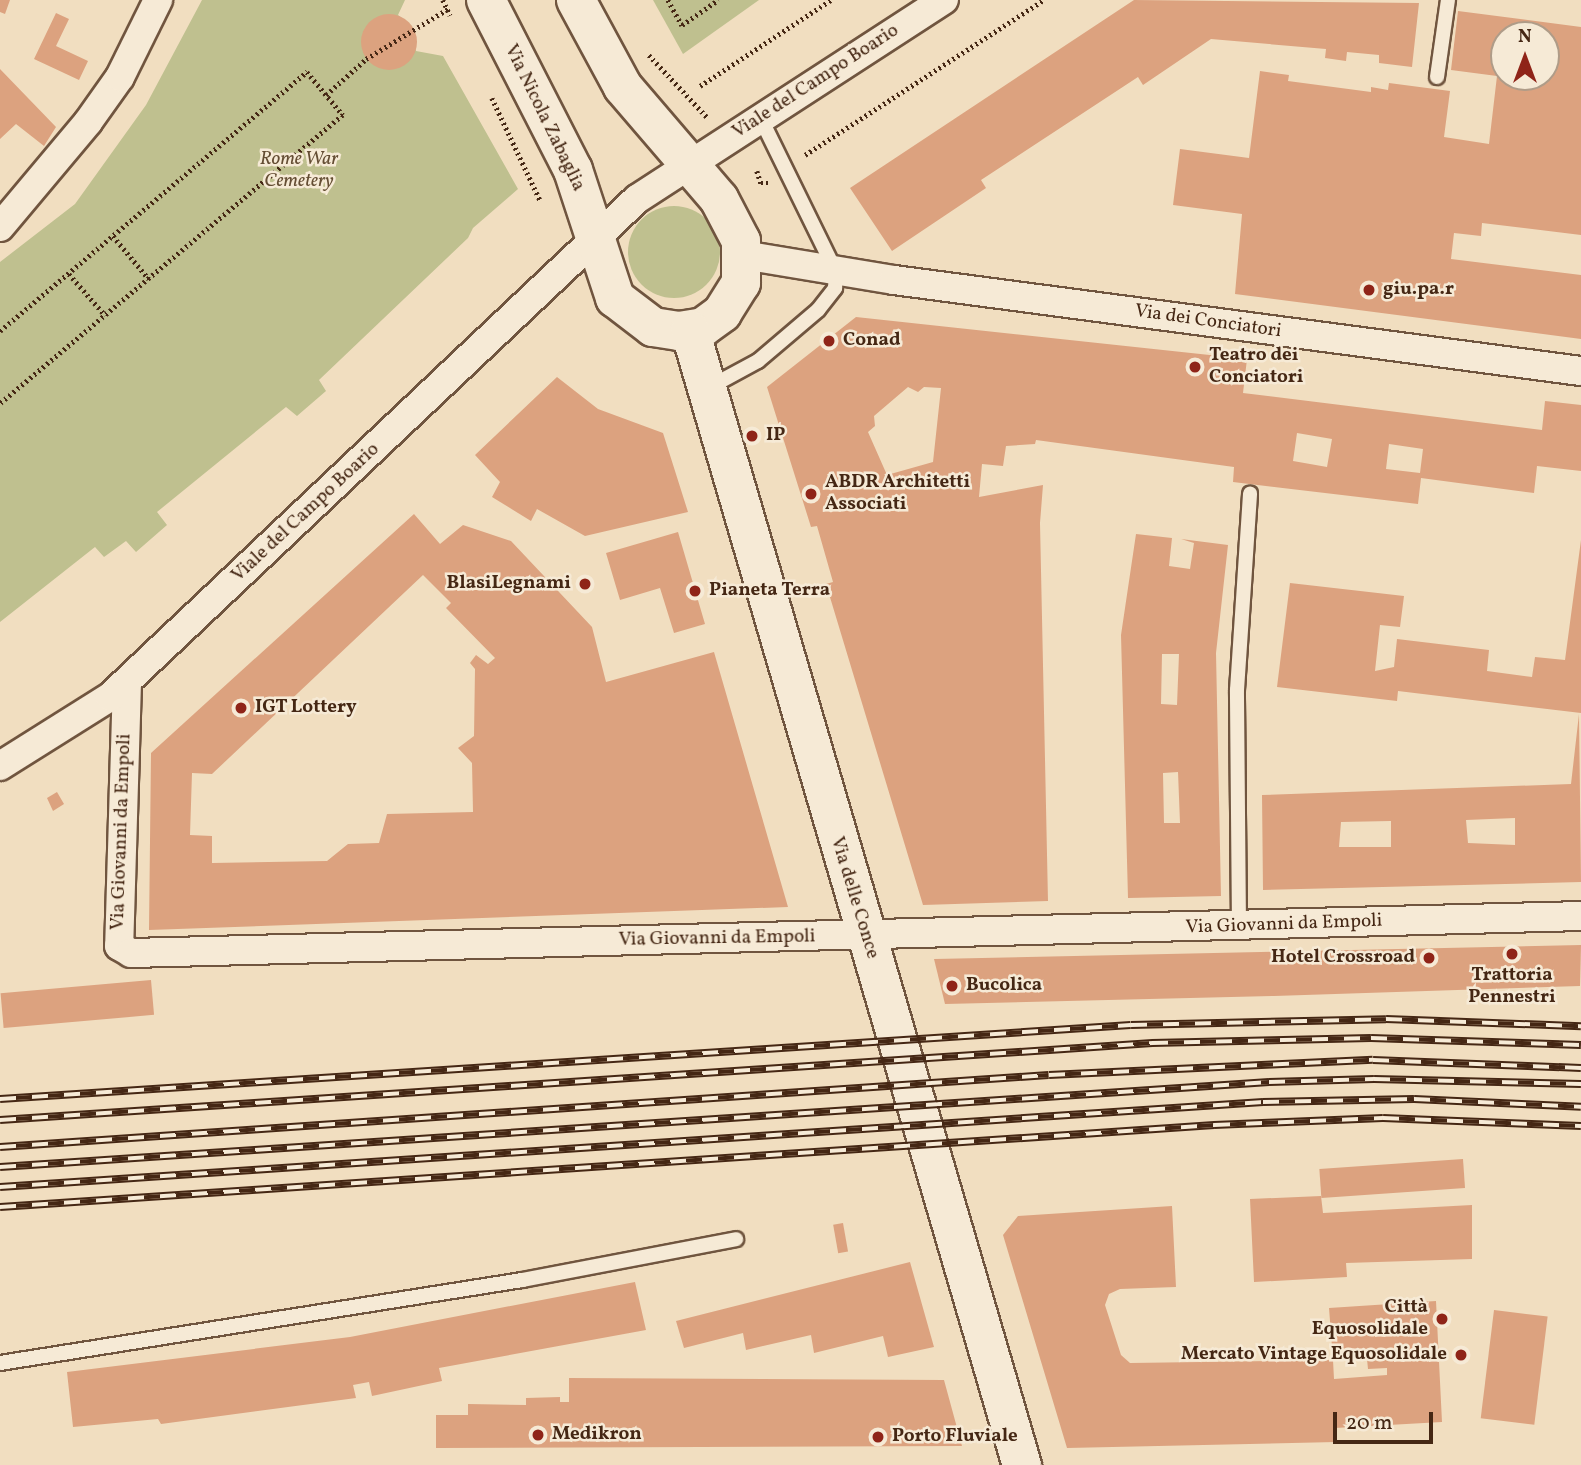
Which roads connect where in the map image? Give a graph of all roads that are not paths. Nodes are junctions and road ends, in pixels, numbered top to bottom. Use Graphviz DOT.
graph roads {
  1 [pos="158,0"];
  2 [pos="486,0"];
  3 [pos="576,0"];
  4 [pos="944,0"];
  5 [pos="1448,0"];
  6 [pos="1437,77"];
  7 [pos="761,119"];
  8 [pos="688,165"];
  9 [pos="0,227"];
  10 [pos="597,239"];
  11 [pos="743,255"];
  12 [pos="835,272"];
  13 [pos="690,330"];
  14 [pos="1581,371"];
  15 [pos="703,390"];
  16 [pos="1250,493"];
  17 [pos="127,682"];
  18 [pos="0,766"];
  19 [pos="1581,916"];
  20 [pos="1239,927"];
  21 [pos="866,937"];
  22 [pos="736,1239"];
  23 [pos="0,1363"];
  24 [pos="1022,1465"];
  1 -- 9 [label="street"];
  2 -- 10 [label="street, Via Nicola Zabaglia"];
  3 -- 8 [label="street"];
  4 -- 7 [label="street, Viale del Campo Boario"];
  5 -- 6 [label="lane"];
  7 -- 8 [label="street, Viale del Campo Boario"];
  7 -- 12 [label="lane"];
  8 -- 10 [label="street"];
  8 -- 11 [label="street"];
  10 -- 13 [label="street"];
  10 -- 17 [label="street, Viale del Campo Boario"];
  11 -- 12 [label="street, Via dei Conciatori"];
  11 -- 13 [label="street"];
  12 -- 14 [label="street, Via dei Conciatori"];
  12 -- 15 [label="lane"];
  13 -- 15 [label="street, Via delle Conce"];
  15 -- 21 [label="street, Via delle Conce"];
  16 -- 20 [label="lane"];
  17 -- 18 [label="street, Viale del Campo Boario"];
  17 -- 21 [label="street, Via Giovanni da Empoli"];
  19 -- 20 [label="street, Via Giovanni da Empoli"];
  20 -- 21 [label="street, Via Giovanni da Empoli"];
  21 -- 24 [label="street, Via delle Conce"];
  22 -- 23 [label="lane"];
}
